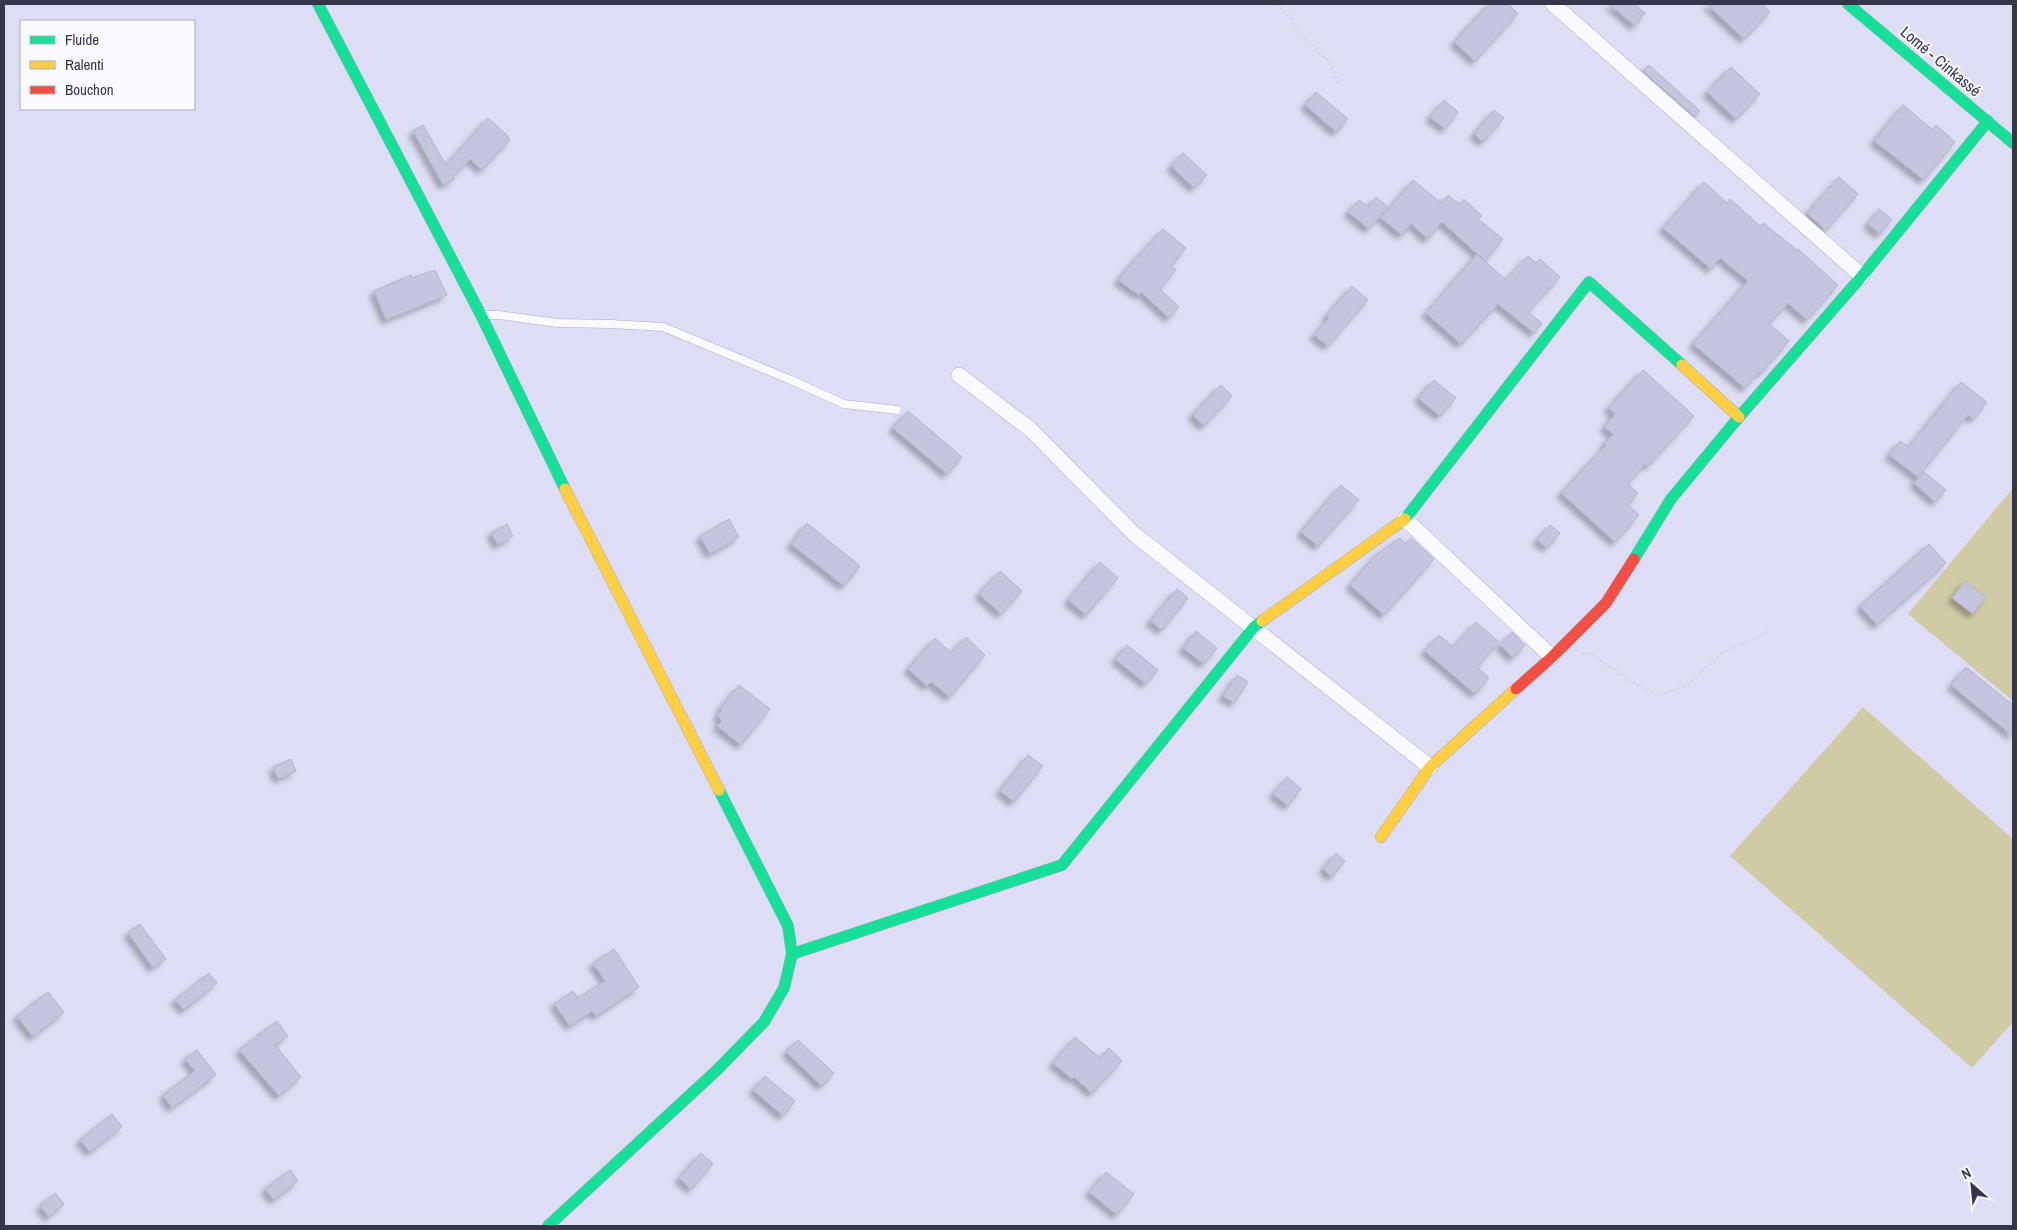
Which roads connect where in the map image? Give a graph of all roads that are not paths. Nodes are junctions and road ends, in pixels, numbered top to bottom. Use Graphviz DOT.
graph roads {
  1 [pos="318,4"];
  2 [pos="1553,4"];
  3 [pos="1848,4"];
  4 [pos="1988,121"];
  5 [pos="2013,143"];
  6 [pos="1862,276"];
  7 [pos="481,315"];
  8 [pos="960,375"];
  9 [pos="897,410"];
  10 [pos="1739,417"];
  11 [pos="1405,519"];
  12 [pos="1254,627"];
  13 [pos="1552,657"];
  14 [pos="1430,767"];
  15 [pos="1380,837"];
  16 [pos="792,954"];
  17 [pos="548,1226"];
  1 -- 7 [label="main road"];
  2 -- 6 [label="street"];
  3 -- 4 [label="main road, Lomé - Cinkassé"];
  4 -- 5 [label="main road, Lomé - Cinkassé"];
  4 -- 6 [label="main road"];
  6 -- 10 [label="main road"];
  7 -- 9 [label="lane"];
  7 -- 16 [label="main road"];
  8 -- 12 [label="street"];
  10 -- 11 [label="main road"];
  10 -- 13 [label="main road"];
  11 -- 12 [label="main road"];
  11 -- 13 [label="street"];
  12 -- 14 [label="street"];
  12 -- 16 [label="main road"];
  13 -- 14 [label="main road"];
  14 -- 15 [label="main road"];
  16 -- 17 [label="main road"];
}
